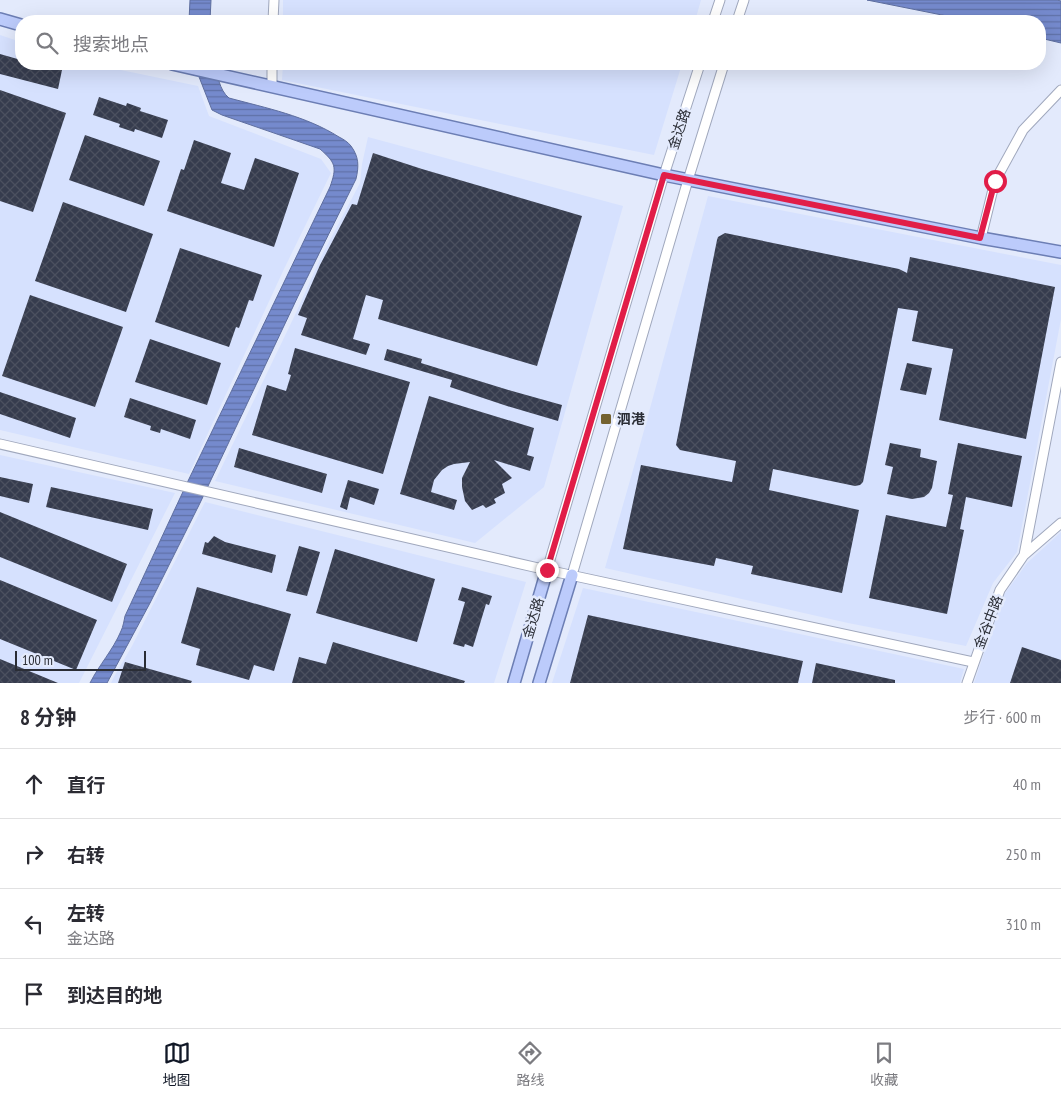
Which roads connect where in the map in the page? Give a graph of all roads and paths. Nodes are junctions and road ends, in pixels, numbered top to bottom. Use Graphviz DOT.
graph roads {
  1 [pos="274,0"];
  2 [pos="720,0"];
  3 [pos="744,0"];
  4 [pos="273,15"];
  5 [pos="715,15"];
  6 [pos="739,15"];
  7 [pos="0,19"];
  8 [pos="15,23"];
  9 [pos="200,70"];
  10 [pos="272,70"];
  11 [pos="698,70"];
  12 [pos="722,70"];
  13 [pos="272,86"];
  14 [pos="1061,90"];
  15 [pos="664,175"];
  16 [pos="688,180"];
  17 [pos="980,238"];
  18 [pos="1061,252"];
  19 [pos="1061,362"];
  20 [pos="0,444"];
  21 [pos="1061,523"];
  22 [pos="1024,555"];
  23 [pos="547,570"];
  24 [pos="572,576"];
  25 [pos="973,662"];
  26 [pos="514,683"];
  27 [pos="539,683"];
  28 [pos="966,683"];
  1 -- 4 [label="street"];
  2 -- 5 [label="street"];
  3 -- 6 [label="street"];
  7 -- 8 [label="main road"];
  9 -- 13 [label="main road"];
  10 -- 13 [label="street"];
  11 -- 15 [label="street, 金达路"];
  12 -- 16 [label="street, 金达路"];
  13 -- 15 [label="main road"];
  14 -- 17 [label="street"];
  15 -- 16 [label="main road"];
  15 -- 23 [label="street, 金达路"];
  16 -- 17 [label="main road"];
  16 -- 24 [label="street, 金达路"];
  17 -- 18 [label="main road"];
  19 -- 22 [label="street"];
  20 -- 23 [label="street"];
  21 -- 22 [label="street, 金谷中路"];
  22 -- 25 [label="street, 金谷中路"];
  23 -- 24 [label="street"];
  23 -- 26 [label="main road, 金达路"];
  24 -- 25 [label="street"];
  24 -- 27 [label="main road, 金达路"];
  25 -- 28 [label="street, 金谷中路"];
}
